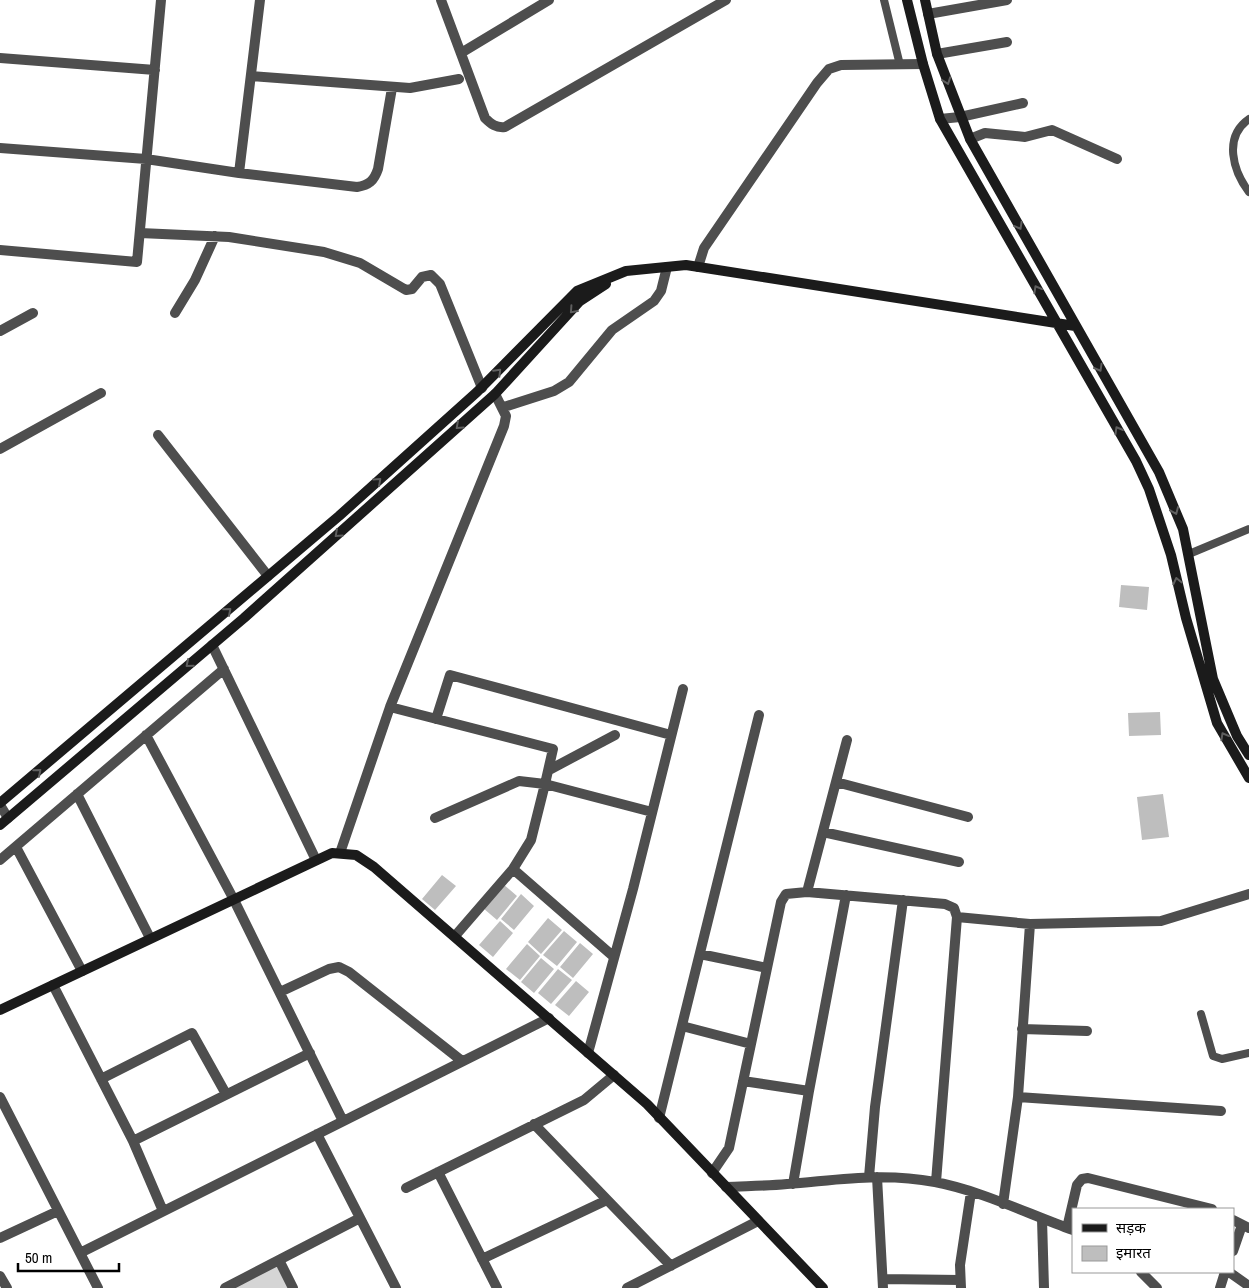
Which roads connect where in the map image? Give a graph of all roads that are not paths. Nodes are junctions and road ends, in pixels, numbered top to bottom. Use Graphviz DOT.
graph roads {
  1 [pos="161,0"];
  2 [pos="260,0"];
  3 [pos="441,0"];
  4 [pos="549,0"];
  5 [pos="726,0"];
  6 [pos="884,0"];
  7 [pos="907,0"];
  8 [pos="925,0"];
  9 [pos="1007,0"];
  10 [pos="928,14"];
  11 [pos="1007,42"];
  12 [pos="461,54"];
  13 [pos="937,54"];
  14 [pos="0,58"];
  15 [pos="923,64"];
  16 [pos="900,65"];
  17 [pos="155,70"];
  18 [pos="251,76"];
  19 [pos="459,79"];
  20 [pos="392,88"];
  21 [pos="1023,104"];
  22 [pos="960,117"];
  23 [pos="940,119"];
  24 [pos="1249,119"];
  25 [pos="970,140"];
  26 [pos="0,148"];
  27 [pos="146,159"];
  28 [pos="1117,159"];
  29 [pos="239,173"];
  30 [pos="1249,192"];
  31 [pos="140,233"];
  32 [pos="215,236"];
  33 [pos="0,250"];
  34 [pos="667,266"];
  35 [pos="698,267"];
  36 [pos="626,271"];
  37 [pos="33,313"];
  38 [pos="175,313"];
  39 [pos="1056,324"];
  40 [pos="1075,326"];
  41 [pos="0,332"];
  42 [pos="482,388"];
  43 [pos="102,393"];
  44 [pos="495,394"];
  45 [pos="504,407"];
  46 [pos="158,435"];
  47 [pos="0,449"];
  48 [pos="1249,529"];
  49 [pos="1189,554"];
  50 [pos="268,576"];
  51 [pos="212,645"];
  52 [pos="224,669"];
  53 [pos="683,689"];
  54 [pos="390,707"];
  55 [pos="759,715"];
  56 [pos="436,719"];
  57 [pos="146,735"];
  58 [pos="615,735"];
  59 [pos="671,735"];
  60 [pos="846,740"];
  61 [pos="1249,755"];
  62 [pos="548,770"];
  63 [pos="1249,778"];
  64 [pos="836,782"];
  65 [pos="545,784"];
  66 [pos="77,794"];
  67 [pos="0,804"];
  68 [pos="652,812"];
  69 [pos="968,817"];
  70 [pos="8,818"];
  71 [pos="435,818"];
  72 [pos="0,825"];
  73 [pos="823,832"];
  74 [pos="16,847"];
  75 [pos="340,853"];
  76 [pos="0,860"];
  77 [pos="316,860"];
  78 [pos="960,862"];
  79 [pos="513,869"];
  80 [pos="807,892"];
  81 [pos="1249,894"];
  82 [pos="846,895"];
  83 [pos="233,898"];
  84 [pos="903,900"];
  85 [pos="957,917"];
  86 [pos="1030,924"];
  87 [pos="455,936"];
  88 [pos="150,938"];
  89 [pos="700,954"];
  90 [pos="614,957"];
  91 [pos="767,968"];
  92 [pos="82,971"];
  93 [pos="53,985"];
  94 [pos="280,992"];
  95 [pos="0,1010"];
  96 [pos="1201,1014"];
  97 [pos="549,1018"];
  98 [pos="682,1026"];
  99 [pos="1022,1029"];
  100 [pos="1087,1032"];
  101 [pos="751,1044"];
  102 [pos="310,1053"];
  103 [pos="588,1053"];
  104 [pos="1249,1053"];
  105 [pos="462,1061"];
  106 [pos="614,1075"];
  107 [pos="101,1079"];
  108 [pos="743,1081"];
  109 [pos="809,1091"];
  110 [pos="226,1094"];
  111 [pos="0,1097"];
  112 [pos="1018,1097"];
  113 [pos="1221,1111"];
  114 [pos="659,1118"];
  115 [pos="343,1121"];
  116 [pos="534,1124"];
  117 [pos="317,1134"];
  118 [pos="133,1141"];
  119 [pos="438,1172"];
  120 [pos="712,1173"];
  121 [pos="873,1177"];
  122 [pos="936,1182"];
  123 [pos="792,1184"];
  124 [pos="726,1187"];
  125 [pos="406,1188"];
  126 [pos="971,1192"];
  127 [pos="607,1200"];
  128 [pos="1003,1204"];
  129 [pos="1073,1208"];
  130 [pos="1208,1208"];
  131 [pos="58,1211"];
  132 [pos="163,1211"];
  133 [pos="1072,1216"];
  134 [pos="360,1218"];
  135 [pos="1042,1219"];
  136 [pos="758,1221"];
  137 [pos="1241,1224"];
  138 [pos="1070,1229"];
  139 [pos="0,1238"];
  140 [pos="1234,1247"];
  141 [pos="80,1253"];
  142 [pos="482,1259"];
  143 [pos="279,1260"];
  144 [pos="671,1266"];
  145 [pos="1143,1273"];
  146 [pos="1227,1273"];
  147 [pos="1229,1273"];
  148 [pos="0,1276"];
  149 [pos="883,1284"];
  150 [pos="961,1284"];
  151 [pos="1249,1286"];
  152 [pos="7,1288"];
  153 [pos="98,1288"];
  154 [pos="225,1288"];
  155 [pos="293,1288"];
  156 [pos="396,1288"];
  157 [pos="497,1288"];
  158 [pos="627,1288"];
  159 [pos="823,1288"];
  160 [pos="1044,1288"];
  161 [pos="1157,1288"];
  162 [pos="1220,1288"];
  1 -- 17 [label="street"];
  2 -- 18 [label="street"];
  3 -- 12 [label="street"];
  4 -- 12 [label="street"];
  5 -- 12 [label="street"];
  6 -- 16 [label="lane"];
  7 -- 15 [label="main road"];
  8 -- 10 [label="main road"];
  9 -- 10 [label="street"];
  10 -- 13 [label="main road"];
  11 -- 13 [label="street"];
  13 -- 22 [label="main road, one-way"];
  14 -- 17 [label="street"];
  15 -- 16 [label="street"];
  15 -- 23 [label="main road"];
  16 -- 35 [label="street"];
  17 -- 27 [label="street"];
  18 -- 20 [label="street"];
  18 -- 29 [label="street"];
  19 -- 20 [label="street"];
  20 -- 29 [label="street"];
  21 -- 22 [label="street"];
  22 -- 23 [label="street"];
  22 -- 25 [label="main road"];
  39 -- 23 [label="main road, one-way"];
  24 -- 30 [label="lane"];
  25 -- 28 [label="street"];
  25 -- 40 [label="main road, one-way"];
  26 -- 27 [label="street"];
  27 -- 29 [label="street"];
  27 -- 31 [label="street"];
  31 -- 32 [label="street"];
  31 -- 33 [label="street"];
  32 -- 38 [label="street"];
  32 -- 42 [label="street"];
  34 -- 35 [label="main road"];
  34 -- 36 [label="main road"];
  34 -- 45 [label="street"];
  35 -- 39 [label="main road"];
  42 -- 36 [label="main road, one-way"];
  36 -- 44 [label="main road, one-way"];
  37 -- 41 [label="street"];
  39 -- 40 [label="main road"];
  63 -- 39 [label="main road, one-way"];
  40 -- 49 [label="main road, one-way"];
  50 -- 42 [label="main road, one-way"];
  43 -- 47 [label="street"];
  44 -- 45 [label="street"];
  44 -- 51 [label="main road, one-way"];
  45 -- 54 [label="street"];
  46 -- 50 [label="street"];
  48 -- 49 [label="lane"];
  49 -- 61 [label="main road"];
  67 -- 50 [label="main road, one-way"];
  51 -- 52 [label="street"];
  51 -- 70 [label="main road, one-way"];
  52 -- 57 [label="street"];
  52 -- 77 [label="street"];
  53 -- 59 [label="street"];
  54 -- 56 [label="street"];
  54 -- 75 [label="street"];
  55 -- 89 [label="street"];
  56 -- 59 [label="street"];
  56 -- 62 [label="street"];
  57 -- 66 [label="street"];
  57 -- 83 [label="street"];
  58 -- 62 [label="street"];
  59 -- 68 [label="street"];
  60 -- 64 [label="street"];
  62 -- 65 [label="street"];
  64 -- 69 [label="street"];
  64 -- 73 [label="street"];
  65 -- 68 [label="street"];
  65 -- 71 [label="street"];
  65 -- 79 [label="street"];
  66 -- 74 [label="street"];
  66 -- 88 [label="street"];
  67 -- 70 [label="street"];
  68 -- 90 [label="street"];
  70 -- 72 [label="main road"];
  73 -- 78 [label="street"];
  73 -- 80 [label="street"];
  74 -- 76 [label="street"];
  74 -- 92 [label="street"];
  75 -- 77 [label="main road"];
  75 -- 87 [label="main road"];
  77 -- 83 [label="main road"];
  79 -- 87 [label="street"];
  79 -- 90 [label="street"];
  80 -- 82 [label="street"];
  80 -- 91 [label="street"];
  81 -- 86 [label="street"];
  82 -- 84 [label="street"];
  82 -- 109 [label="street"];
  83 -- 88 [label="main road"];
  83 -- 94 [label="street"];
  84 -- 85 [label="street"];
  84 -- 121 [label="street"];
  85 -- 86 [label="street"];
  85 -- 122 [label="street"];
  86 -- 99 [label="street"];
  87 -- 97 [label="main road"];
  88 -- 92 [label="main road"];
  89 -- 91 [label="street"];
  89 -- 98 [label="street"];
  90 -- 103 [label="street"];
  91 -- 101 [label="street"];
  92 -- 93 [label="main road"];
  93 -- 95 [label="main road"];
  93 -- 107 [label="street"];
  94 -- 102 [label="street"];
  94 -- 105 [label="street"];
  96 -- 104 [label="lane"];
  97 -- 103 [label="main road"];
  97 -- 105 [label="street"];
  98 -- 101 [label="street"];
  98 -- 114 [label="street"];
  99 -- 100 [label="street"];
  99 -- 112 [label="street"];
  101 -- 108 [label="street"];
  102 -- 110 [label="street"];
  102 -- 115 [label="street"];
  103 -- 106 [label="main road"];
  105 -- 115 [label="street"];
  106 -- 114 [label="main road"];
  106 -- 116 [label="street"];
  107 -- 110 [label="street"];
  107 -- 118 [label="street"];
  108 -- 109 [label="street"];
  108 -- 120 [label="street"];
  109 -- 123 [label="street"];
  110 -- 118 [label="street"];
  111 -- 131 [label="street"];
  112 -- 113 [label="street"];
  112 -- 128 [label="street"];
  114 -- 120 [label="main road"];
  115 -- 117 [label="street"];
  116 -- 119 [label="street"];
  116 -- 127 [label="street"];
  117 -- 132 [label="street"];
  117 -- 134 [label="street"];
  118 -- 132 [label="street"];
  119 -- 125 [label="street"];
  119 -- 142 [label="street"];
  120 -- 124 [label="main road"];
  121 -- 122 [label="street"];
  121 -- 123 [label="street"];
  121 -- 149 [label="street"];
  122 -- 126 [label="street"];
  123 -- 124 [label="street"];
  124 -- 136 [label="main road"];
  126 -- 128 [label="street"];
  126 -- 150 [label="street"];
  127 -- 142 [label="street"];
  127 -- 144 [label="street"];
  128 -- 135 [label="street"];
  129 -- 130 [label="street"];
  131 -- 139 [label="street"];
  131 -- 141 [label="street"];
  132 -- 141 [label="street"];
  133 -- 138 [label="street"];
  134 -- 143 [label="street"];
  134 -- 156 [label="street"];
  135 -- 138 [label="street"];
  135 -- 160 [label="street"];
  136 -- 144 [label="street"];
  136 -- 159 [label="main road"];
  137 -- 140 [label="street"];
  141 -- 153 [label="street"];
  142 -- 157 [label="street"];
  143 -- 154 [label="street"];
  143 -- 155 [label="street"];
  144 -- 158 [label="street"];
  145 -- 161 [label="street"];
  146 -- 162 [label="street"];
  147 -- 151 [label="street"];
  148 -- 152 [label="street"];
  149 -- 150 [label="street"];
}
